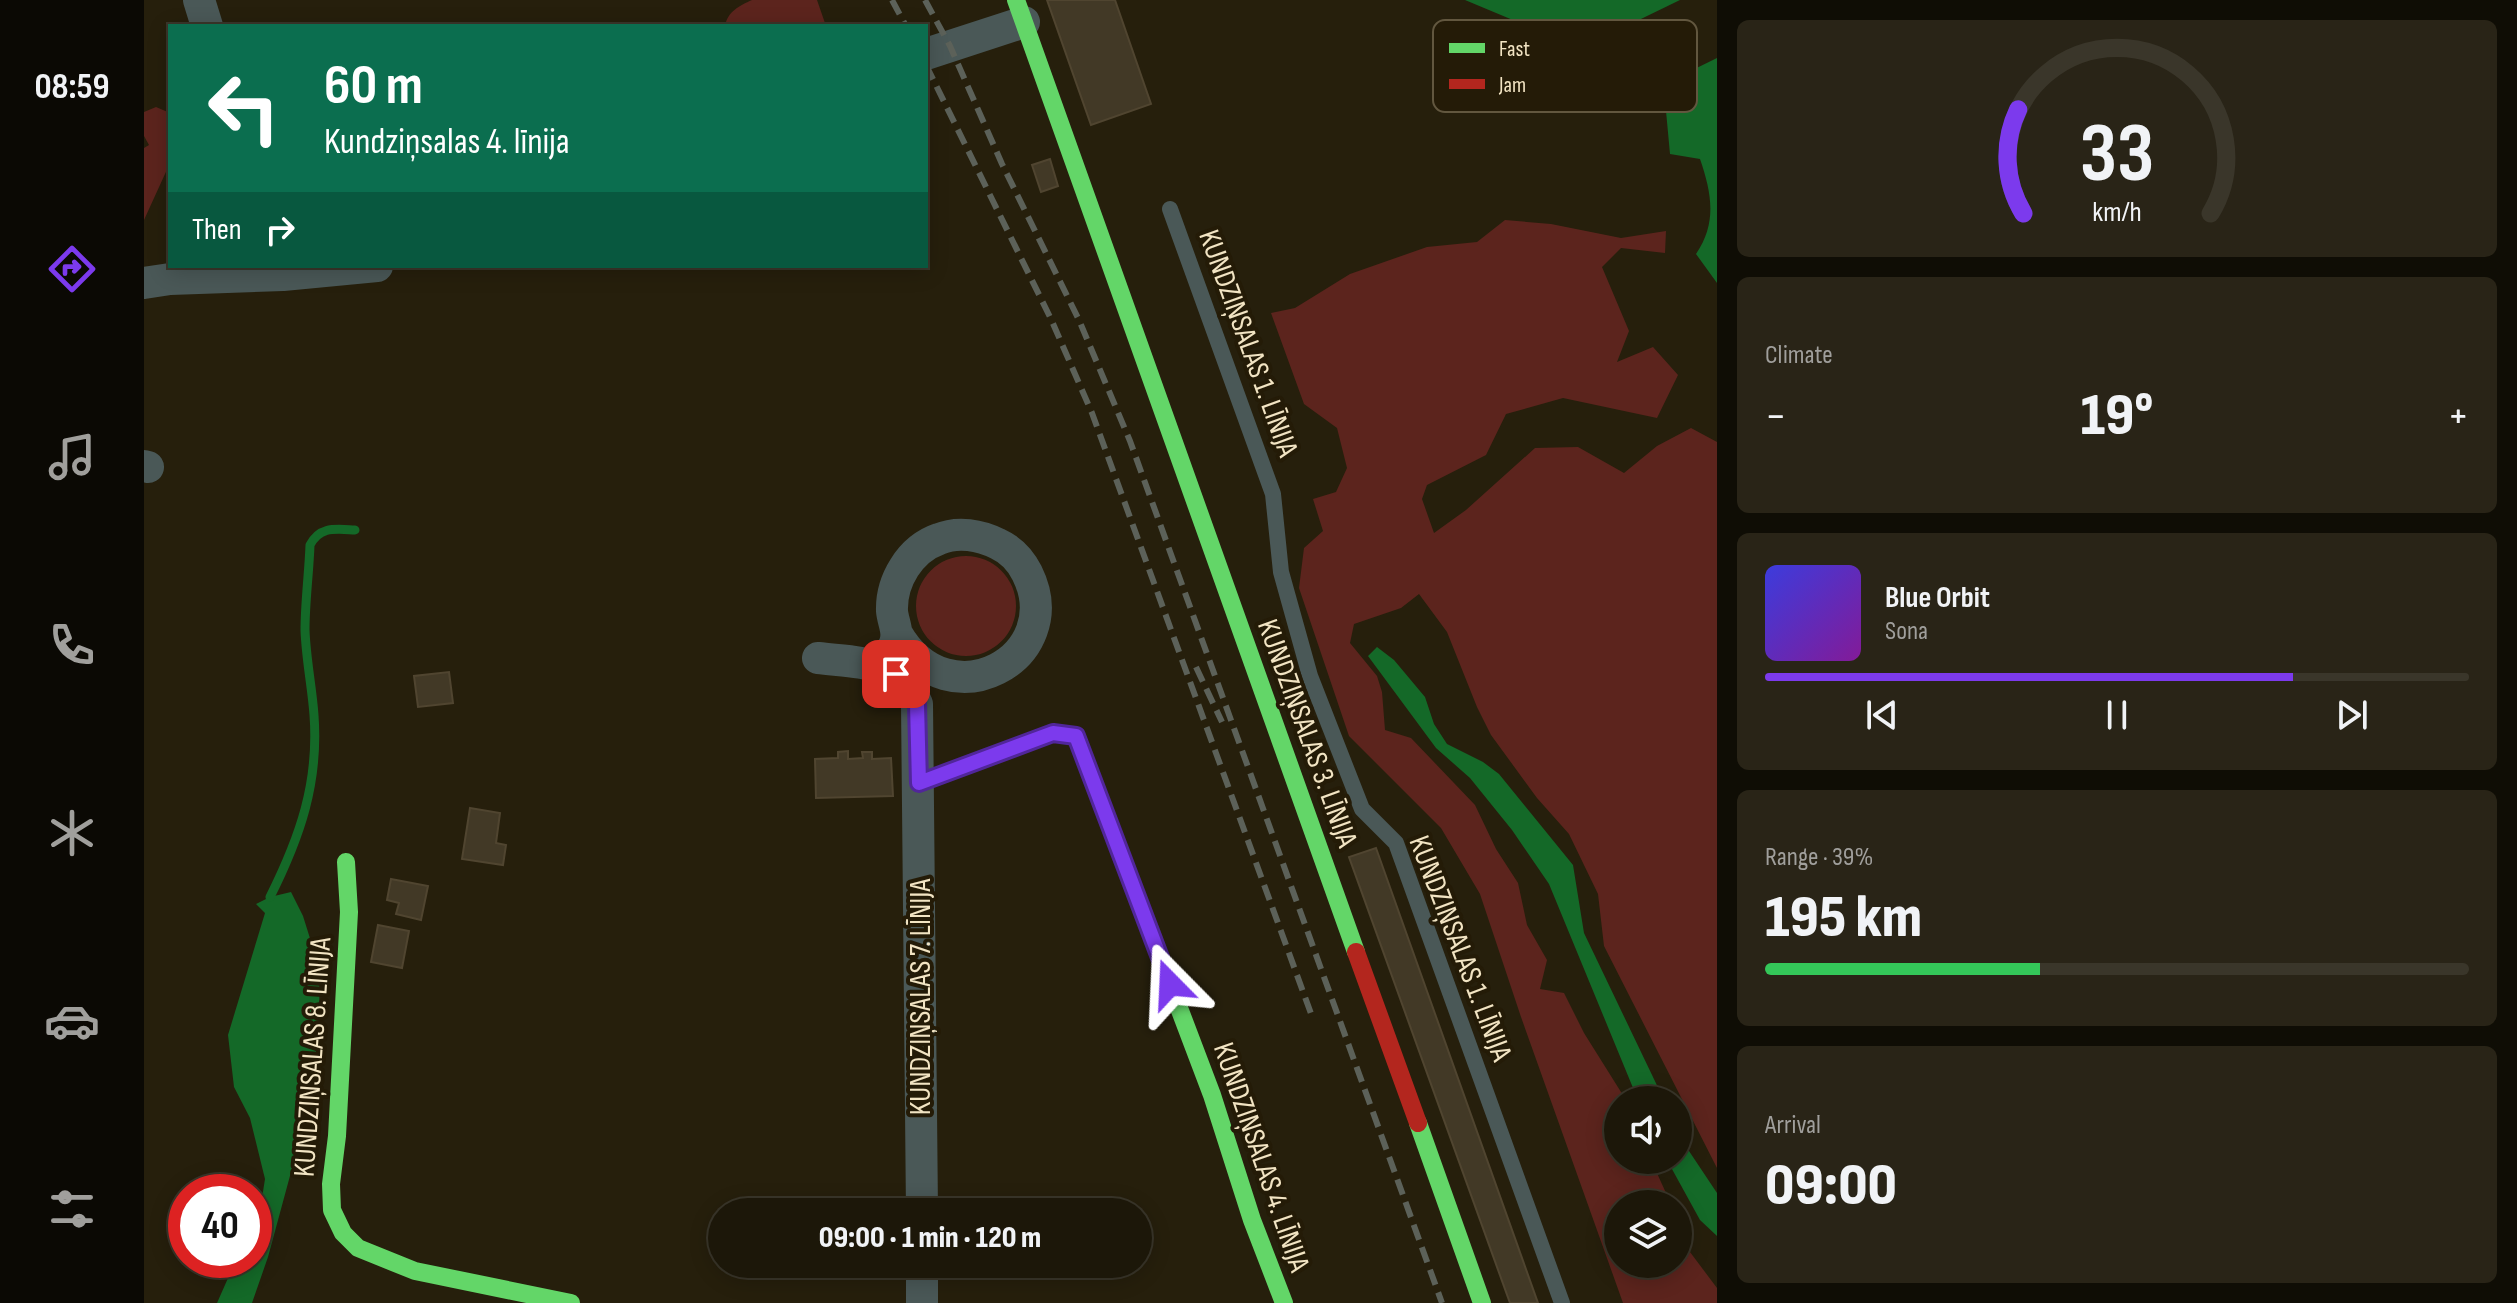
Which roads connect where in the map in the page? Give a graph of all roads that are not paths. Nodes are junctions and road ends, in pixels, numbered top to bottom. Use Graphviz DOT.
graph roads {
  1 [pos="199,0"];
  2 [pos="1020,11"];
  3 [pos="206,24"];
  4 [pos="928,53"];
  5 [pos="1170,209"];
  6 [pos="356,268"];
  7 [pos="162,276"];
  8 [pos="897,634"];
  9 [pos="818,658"];
  10 [pos="870,664"];
  11 [pos="938,673"];
  12 [pos="917,704"];
  13 [pos="919,783"];
  14 [pos="346,862"];
  15 [pos="922,1198"];
  16 [pos="922,1278"];
  17 [pos="571,1303"];
  18 [pos="922,1303"];
  19 [pos="1284,1303"];
  20 [pos="1482,1303"];
  21 [pos="1562,1303"];
  1 -- 3 [label="street"];
  2 -- 4 [label="street"];
  2 -- 20 [label="street, KUNDZIŅSALAS 3. LĪNIJA"];
  5 -- 21 [label="lane, KUNDZIŅSALAS 1. LĪNIJA"];
  6 -- 7 [label="street"];
  8 -- 10 [label="street"];
  8 -- 11 [label="street"];
  8 -- 11 [label="street"];
  9 -- 10 [label="street"];
  10 -- 12 [label="street"];
  11 -- 12 [label="street"];
  12 -- 13 [label="street, KUNDZIŅSALAS 7. LĪNIJA"];
  13 -- 15 [label="street, KUNDZIŅSALAS 7. LĪNIJA"];
  13 -- 19 [label="street, KUNDZIŅSALAS 4. LĪNIJA"];
  14 -- 17 [label="street, KUNDZIŅSALAS 8. LĪNIJA"];
  16 -- 18 [label="street"];
}
